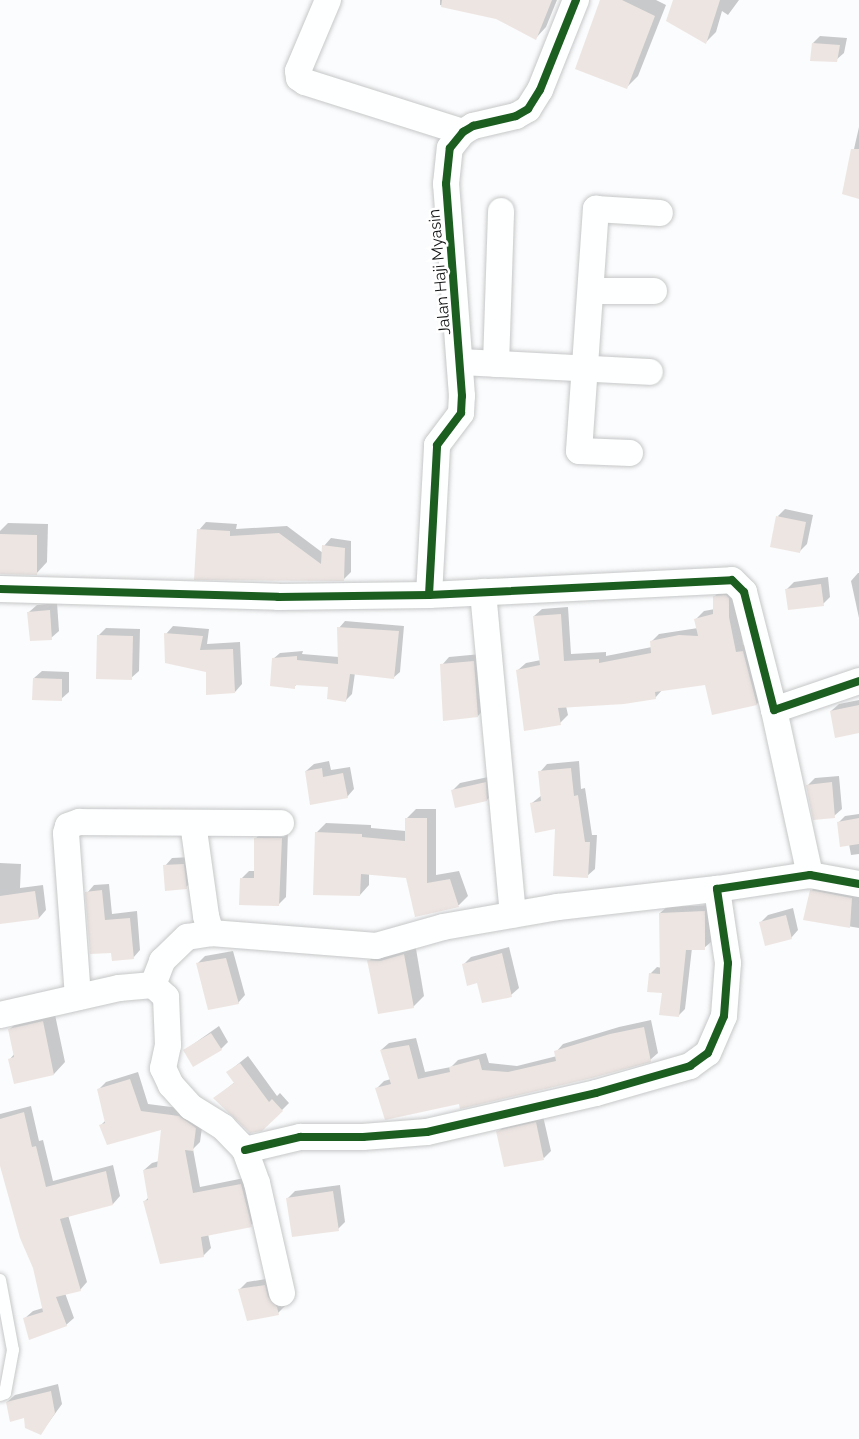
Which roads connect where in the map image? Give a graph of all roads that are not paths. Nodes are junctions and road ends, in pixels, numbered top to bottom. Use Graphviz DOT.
graph roads {
  1 [pos="328,0"];
  2 [pos="576,0"];
  3 [pos="463,132"];
  4 [pos="501,211"];
  5 [pos="660,213"];
  6 [pos="591,291"];
  7 [pos="654,291"];
  8 [pos="460,362"];
  9 [pos="496,364"];
  10 [pos="585,369"];
  11 [pos="650,372"];
  12 [pos="630,453"];
  13 [pos="0,589"];
  14 [pos="483,592"];
  15 [pos="429,595"];
  16 [pos="859,681"];
  17 [pos="774,710"];
  18 [pos="193,823"];
  19 [pos="280,824"];
  20 [pos="810,875"];
  21 [pos="859,884"];
  22 [pos="717,889"];
  23 [pos="513,915"];
  24 [pos="211,933"];
  25 [pos="153,985"];
  26 [pos="78,997"];
  27 [pos="0,1015"];
  28 [pos="245,1150"];
  29 [pos="0,1280"];
  30 [pos="282,1293"];
  31 [pos="0,1395"];
  1 -- 3 [label="street"];
  2 -- 3 [label="street"];
  3 -- 8 [label="street, Jalan Haji Myasin"];
  4 -- 9 [label="street"];
  5 -- 6 [label="street"];
  6 -- 7 [label="street"];
  6 -- 10 [label="street"];
  8 -- 9 [label="street"];
  8 -- 15 [label="street, Jalan Haji Myasin"];
  9 -- 10 [label="street"];
  10 -- 11 [label="street"];
  10 -- 12 [label="street"];
  13 -- 15 [label="street"];
  14 -- 15 [label="street"];
  14 -- 17 [label="street"];
  14 -- 23 [label="street"];
  16 -- 17 [label="street"];
  17 -- 20 [label="street"];
  18 -- 19 [label="street"];
  18 -- 24 [label="street"];
  18 -- 26 [label="street"];
  20 -- 21 [label="street"];
  20 -- 22 [label="street"];
  22 -- 23 [label="street"];
  22 -- 28 [label="street"];
  23 -- 24 [label="street"];
  24 -- 25 [label="street"];
  25 -- 26 [label="street"];
  25 -- 28 [label="street"];
  26 -- 27 [label="street"];
  28 -- 30 [label="street"];
  29 -- 31 [label="lane"];
}
